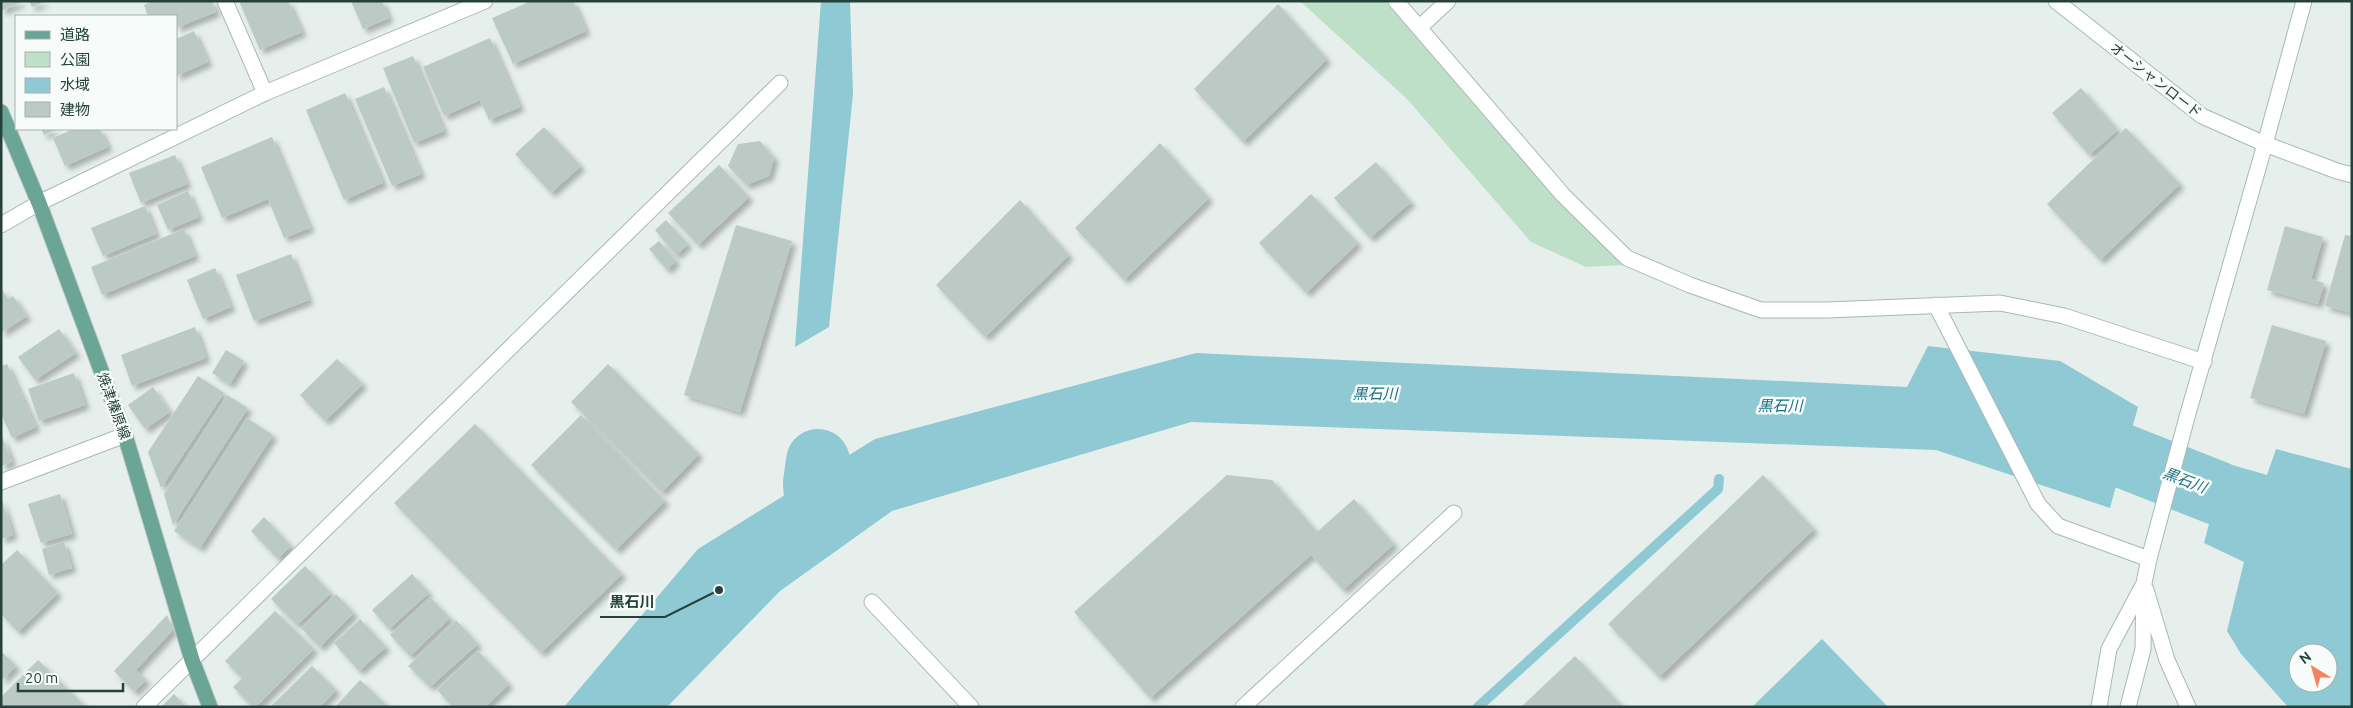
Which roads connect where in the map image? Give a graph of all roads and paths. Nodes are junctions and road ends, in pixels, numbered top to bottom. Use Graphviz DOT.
graph roads {
  1 [pos="225,1"];
  2 [pos="485,1"];
  3 [pos="1396,1"];
  4 [pos="1448,1"];
  5 [pos="2056,1"];
  6 [pos="2304,1"];
  7 [pos="1420,27"];
  8 [pos="780,83"];
  9 [pos="265,93"];
  10 [pos="1,112"];
  11 [pos="2265,144"];
  12 [pos="2352,175"];
  13 [pos="39,203"];
  14 [pos="1,224"];
  15 [pos="1936,305"];
  16 [pos="2204,362"];
  17 [pos="125,435"];
  18 [pos="1,482"];
  19 [pos="1454,513"];
  20 [pos="2149,559"];
  21 [pos="2144,583"];
  22 [pos="872,602"];
  23 [pos="192,660"];
  24 [pos="144,707"];
  25 [pos="210,707"];
  26 [pos="970,707"];
  27 [pos="1243,707"];
  28 [pos="2099,707"];
  29 [pos="2128,707"];
  30 [pos="2188,707"];
  1 -- 9 [label="street"];
  2 -- 9 [label="street"];
  3 -- 7 [label="street"];
  4 -- 7 [label="street"];
  5 -- 11 [label="street, オーシャンロード"];
  6 -- 11 [label="street"];
  7 -- 15 [label="street"];
  8 -- 23 [label="street"];
  9 -- 13 [label="street"];
  10 -- 13 [label="main road, 焼津榛原線"];
  11 -- 12 [label="street, オーシャンロード"];
  11 -- 16 [label="street"];
  13 -- 14 [label="street"];
  13 -- 17 [label="main road, 焼津榛原線"];
  15 -- 16 [label="street"];
  15 -- 20 [label="street"];
  16 -- 20 [label="street"];
  17 -- 18 [label="street"];
  17 -- 23 [label="main road, 焼津榛原線"];
  19 -- 27 [label="street"];
  20 -- 21 [label="street"];
  21 -- 28 [label="street"];
  21 -- 29 [label="street"];
  21 -- 30 [label="street"];
  22 -- 26 [label="street"];
  23 -- 24 [label="street"];
  23 -- 25 [label="main road, 焼津榛原線"];
}
